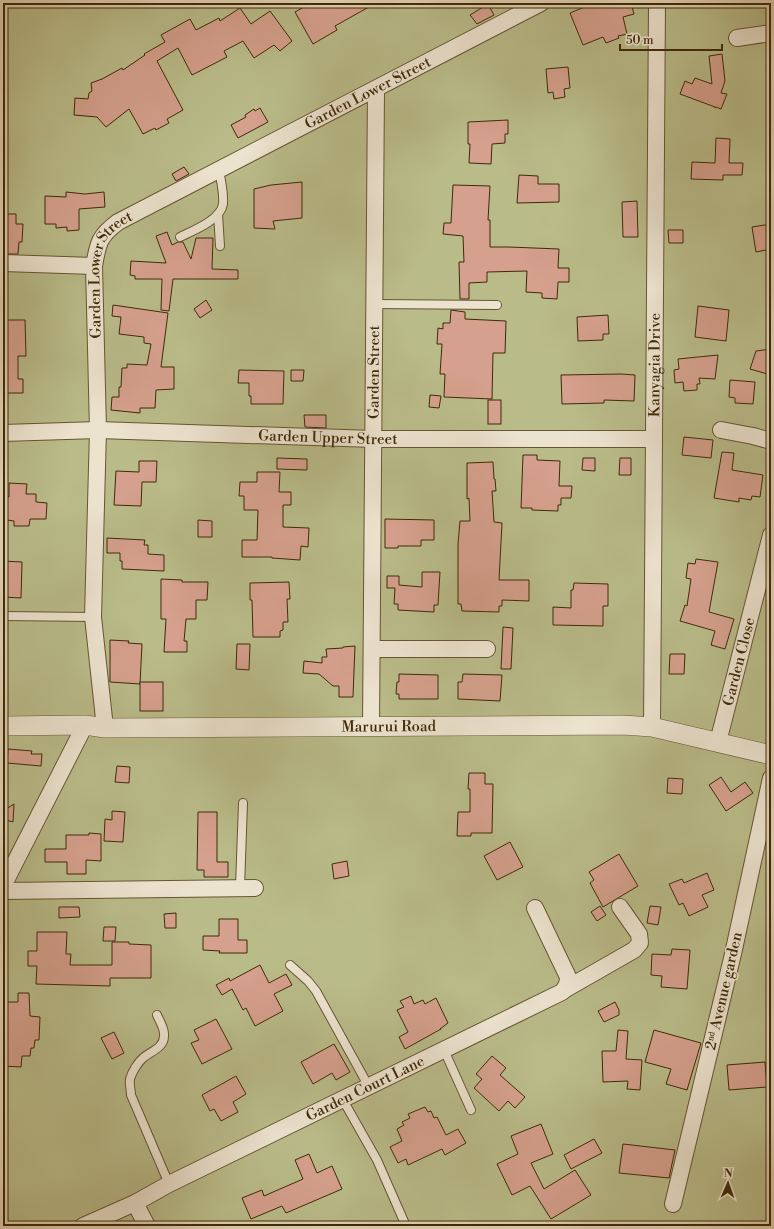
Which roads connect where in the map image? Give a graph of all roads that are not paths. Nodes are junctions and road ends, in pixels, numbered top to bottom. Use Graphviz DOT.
graph roads {
  1 [pos="541,3"];
  2 [pos="657,3"];
  3 [pos="771,33"];
  4 [pos="737,38"];
  5 [pos="376,89"];
  6 [pos="219,170"];
  7 [pos="218,214"];
  8 [pos="180,237"];
  9 [pos="220,246"];
  10 [pos="3,263"];
  11 [pos="94,266"];
  12 [pos="374,304"];
  13 [pos="497,306"];
  14 [pos="98,430"];
  15 [pos="721,430"];
  16 [pos="3,433"];
  17 [pos="374,439"];
  18 [pos="653,439"];
  19 [pos="771,441"];
  20 [pos="771,535"];
  21 [pos="3,616"];
  22 [pos="93,617"];
  23 [pos="372,649"];
  24 [pos="487,649"];
  25 [pos="85,725"];
  26 [pos="3,726"];
  27 [pos="371,726"];
  28 [pos="652,727"];
  29 [pos="105,728"];
  30 [pos="718,742"];
  31 [pos="771,755"];
  32 [pos="771,778"];
  33 [pos="243,803"];
  34 [pos="3,886"];
  35 [pos="247,888"];
  36 [pos="3,890"];
  37 [pos="620,906"];
  38 [pos="535,908"];
  39 [pos="290,965"];
  40 [pos="564,990"];
  41 [pos="157,1015"];
  42 [pos="444,1050"];
  43 [pos="370,1087"];
  44 [pos="342,1100"];
  45 [pos="471,1110"];
  46 [pos="169,1184"];
  47 [pos="135,1203"];
  48 [pos="673,1204"];
  49 [pos="84,1226"];
  50 [pos="147,1226"];
  51 [pos="406,1226"];
  1 -- 5 [label="street, Garden Lower Street"];
  2 -- 18 [label="street, Kanyagia Drive"];
  3 -- 4 [label="street"];
  5 -- 6 [label="street, Garden Lower Street"];
  5 -- 12 [label="street, Garden Street"];
  6 -- 7 [label="lane"];
  6 -- 11 [label="street, Garden Lower Street"];
  7 -- 8 [label="lane"];
  7 -- 9 [label="lane"];
  10 -- 11 [label="street"];
  11 -- 14 [label="street, Garden Lower Street"];
  12 -- 13 [label="lane"];
  12 -- 17 [label="street, Garden Street"];
  14 -- 16 [label="street, Garden Upper Street"];
  14 -- 17 [label="street, Garden Upper Street"];
  14 -- 22 [label="street, Garden Lower Street"];
  15 -- 19 [label="street"];
  17 -- 18 [label="street, Garden Upper Street"];
  17 -- 23 [label="street, Garden Street"];
  18 -- 28 [label="street, Kanyagia Drive"];
  20 -- 30 [label="street, Garden Close"];
  21 -- 22 [label="lane"];
  22 -- 29 [label="street, Garden Lower Street"];
  23 -- 24 [label="street"];
  23 -- 27 [label="street, Garden Street"];
  25 -- 26 [label="street, Marurui Road"];
  25 -- 29 [label="street, Marurui Road"];
  25 -- 34 [label="street"];
  27 -- 28 [label="street, Marurui Road"];
  27 -- 29 [label="street, Marurui Road"];
  28 -- 30 [label="street, Marurui Road"];
  30 -- 31 [label="street, Marurui Road"];
  32 -- 48 [label="street, 2ⁿᵈ Avenue garden"];
  33 -- 35 [label="lane"];
  35 -- 36 [label="street"];
  37 -- 40 [label="street, Garden Court Lane"];
  38 -- 40 [label="street"];
  39 -- 43 [label="lane"];
  40 -- 42 [label="street, Garden Court Lane"];
  41 -- 46 [label="lane"];
  42 -- 43 [label="street, Garden Court Lane"];
  42 -- 45 [label="lane"];
  43 -- 44 [label="street, Garden Court Lane"];
  44 -- 46 [label="street, Garden Court Lane"];
  44 -- 51 [label="lane"];
  46 -- 47 [label="street, Garden Court Lane"];
  47 -- 49 [label="street, Garden Court Lane"];
  47 -- 50 [label="street"];
}
